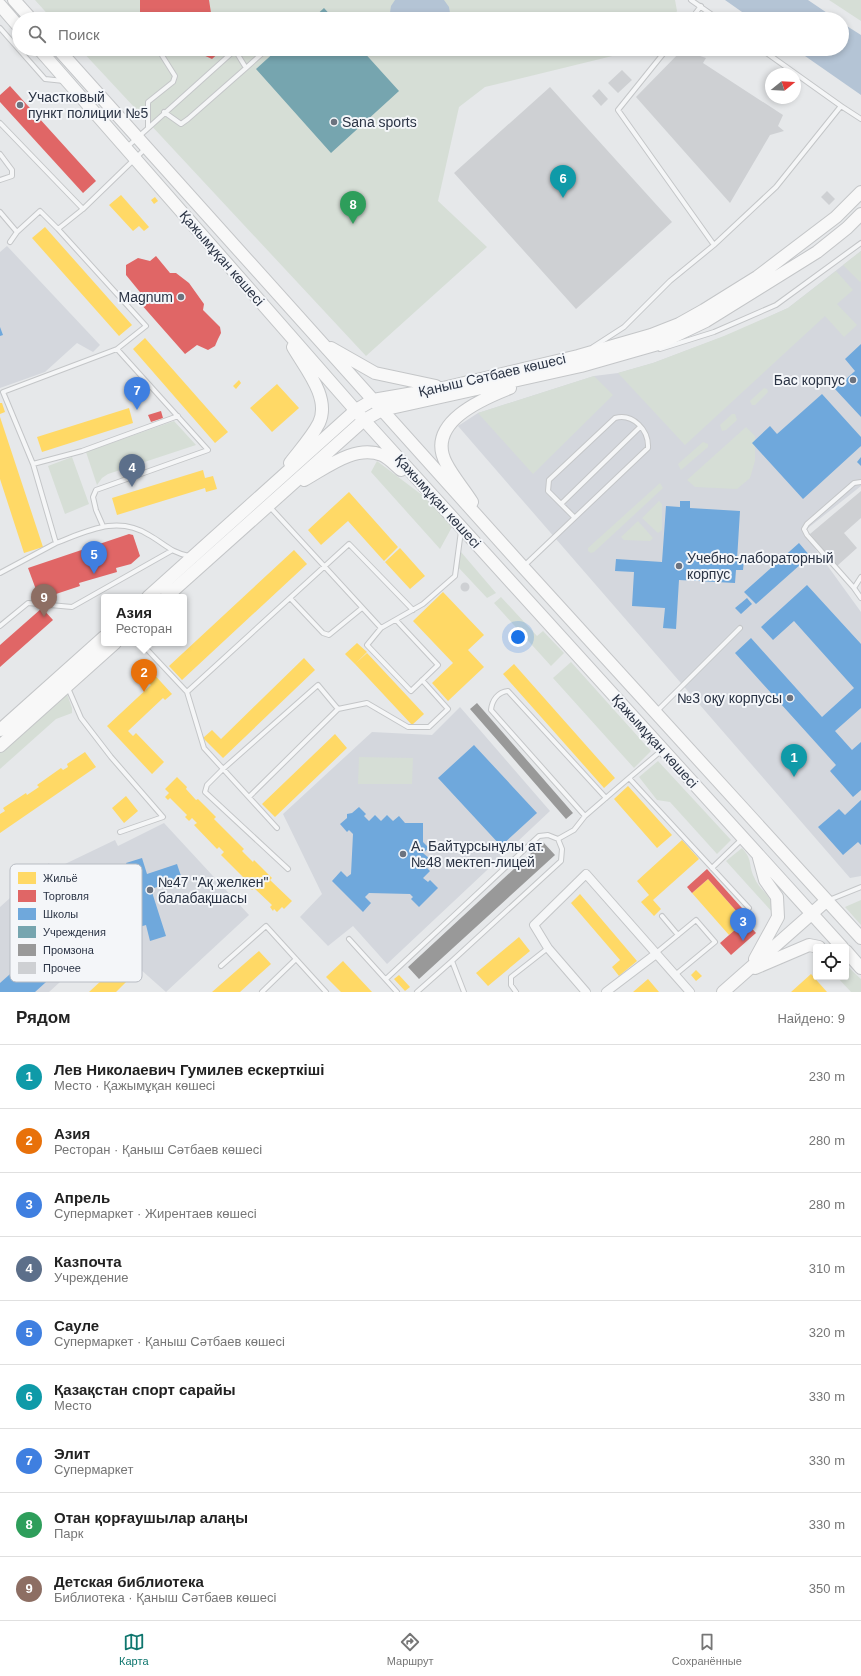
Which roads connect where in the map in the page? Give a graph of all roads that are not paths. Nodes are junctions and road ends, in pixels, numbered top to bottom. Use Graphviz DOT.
graph roads {
  1 [pos="14,0"];
  2 [pos="691,0"];
  3 [pos="0,5"];
  4 [pos="700,6"];
  5 [pos="25,12"];
  6 [pos="696,12"];
  7 [pos="708,12"];
  8 [pos="12,19"];
  9 [pos="0,28"];
  10 [pos="12,42"];
  11 [pos="25,56"];
  12 [pos="45,56"];
  13 [pos="64,56"];
  14 [pos="162,56"];
  15 [pos="228,56"];
  16 [pos="239,56"];
  17 [pos="259,56"];
  18 [pos="661,56"];
  19 [pos="771,56"];
  20 [pos="246,68"];
  21 [pos="67,82"];
  22 [pos="841,106"];
  23 [pos="164,112"];
  24 [pos="861,119"];
  25 [pos="0,124"];
  26 [pos="148,127"];
  27 [pos="137,137"];
  28 [pos="126,148"];
  29 [pos="146,148"];
  30 [pos="0,154"];
  31 [pos="135,159"];
  32 [pos="0,180"];
  33 [pos="861,192"];
  34 [pos="83,209"];
  35 [pos="0,212"];
  36 [pos="861,214"];
  37 [pos="58,229"];
  38 [pos="16,232"];
  39 [pos="10,242"];
  40 [pos="861,243"];
  41 [pos="714,244"];
  42 [pos="274,317"];
  43 [pos="319,340"];
  44 [pos="117,349"];
  45 [pos="580,361"];
  46 [pos="544,374"];
  47 [pos="443,388"];
  48 [pos="2,393"];
  49 [pos="373,400"];
  50 [pos="356,410"];
  51 [pos="382,410"];
  52 [pos="178,416"];
  53 [pos="364,420"];
  54 [pos="640,427"];
  55 [pos="33,464"];
  56 [pos="861,482"];
  57 [pos="274,484"];
  58 [pos="284,492"];
  59 [pos="436,499"];
  60 [pos="561,504"];
  61 [pos="269,505"];
  62 [pos="574,517"];
  63 [pos="103,526"];
  64 [pos="461,526"];
  65 [pos="499,540"];
  66 [pos="56,543"];
  67 [pos="171,551"];
  68 [pos="193,557"];
  69 [pos="208,560"];
  70 [pos="325,566"];
  71 [pos="523,567"];
  72 [pos="0,573"];
  73 [pos="861,577"];
  74 [pos="854,588"];
  75 [pos="151,594"];
  76 [pos="169,594"];
  77 [pos="290,598"];
  78 [pos="861,598"];
  79 [pos="362,608"];
  80 [pos="413,610"];
  81 [pos="396,620"];
  82 [pos="0,626"];
  83 [pos="381,628"];
  84 [pos="740,628"];
  85 [pos="101,640"];
  86 [pos="112,646"];
  87 [pos="144,646"];
  88 [pos="422,680"];
  89 [pos="67,686"];
  90 [pos="187,692"];
  91 [pos="338,709"];
  92 [pos="655,713"];
  93 [pos="0,730"];
  94 [pos="0,746"];
  95 [pos="663,749"];
  96 [pos="223,769"];
  97 [pos="629,778"];
  98 [pos="249,797"];
  99 [pos="606,798"];
  100 [pos="585,816"];
  101 [pos="277,828"];
  102 [pos="120,832"];
  103 [pos="743,838"];
  104 [pos="558,839"];
  105 [pos="758,854"];
  106 [pos="712,868"];
  107 [pos="288,869"];
  108 [pos="861,887"];
  109 [pos="826,901"];
  110 [pos="749,908"];
  111 [pos="811,913"];
  112 [pos="662,916"];
  113 [pos="678,935"];
  114 [pos="861,938"];
  115 [pos="349,939"];
  116 [pos="839,944"];
  117 [pos="813,946"];
  118 [pos="548,948"];
  119 [pos="656,954"];
  120 [pos="849,954"];
  121 [pos="296,959"];
  122 [pos="452,961"];
  123 [pos="849,961"];
  124 [pos="221,966"];
  125 [pos="861,968"];
  126 [pos="747,971"];
  127 [pos="675,976"];
  128 [pos="386,979"];
  129 [pos="581,990"];
  130 [pos="262,992"];
  131 [pos="326,992"];
  132 [pos="397,992"];
  133 [pos="417,992"];
  134 [pos="464,992"];
  135 [pos="516,992"];
  136 [pos="606,992"];
  137 [pos="690,992"];
  138 [pos="723,992"];
  1 -- 5 [label="main road"];
  2 -- 4 [label="lane"];
  3 -- 8 [label="main road"];
  4 -- 6 [label="lane"];
  4 -- 7 [label="lane"];
  9 -- 10 [label="lane"];
  11 -- 21 [label="lane"];
  12 -- 21 [label="main road, Қажымұқан көшесі"];
  13 -- 27 [label="main road, Қажымұқан көшесі"];
  14 -- 26 [label="lane"];
  15 -- 23 [label="lane"];
  16 -- 20 [label="lane"];
  17 -- 20 [label="lane"];
  18 -- 41 [label="lane"];
  19 -- 22 [label="lane"];
  20 -- 23 [label="lane"];
  21 -- 28 [label="main road, Қажымұқан көшесі"];
  22 -- 24 [label="lane"];
  22 -- 41 [label="lane"];
  23 -- 26 [label="lane"];
  25 -- 34 [label="lane"];
  26 -- 27 [label="lane"];
  27 -- 28 [label="lane"];
  27 -- 29 [label="main road, Қажымұқан көшесі"];
  28 -- 31 [label="main road, Қажымұқан көшесі"];
  29 -- 31 [label="lane"];
  29 -- 43 [label="main road, Қажымұқан көшесі"];
  30 -- 32 [label="lane"];
  31 -- 34 [label="lane"];
  31 -- 42 [label="main road, Қажымұқан көшесі"];
  33 -- 45 [label="main road, Қаныш Сәтбаев көшесі"];
  34 -- 37 [label="lane"];
  35 -- 38 [label="lane"];
  36 -- 45 [label="main road, Қаныш Сәтбаев көшесі"];
  37 -- 38 [label="lane"];
  37 -- 44 [label="lane"];
  38 -- 39 [label="lane"];
  40 -- 45 [label="lane"];
  41 -- 45 [label="lane"];
  42 -- 50 [label="main road, Қажымұқан көшесі"];
  42 -- 57 [label="main road"];
  43 -- 47 [label="main road"];
  43 -- 49 [label="main road, Қажымұқан көшесі"];
  44 -- 48 [label="lane"];
  44 -- 52 [label="lane"];
  45 -- 46 [label="main road, Қаныш Сәтбаев көшесі"];
  45 -- 47 [label="main road, Қаныш Сәтбаев көшесі"];
  46 -- 51 [label="main road, Қаныш Сәтбаев көшесі"];
  46 -- 65 [label="main road"];
  47 -- 49 [label="main road, Қаныш Сәтбаев көшесі"];
  48 -- 55 [label="lane"];
  49 -- 50 [label="main road, Қаныш Сәтбаев көшесі"];
  49 -- 51 [label="main road, Қажымұқан көшесі"];
  50 -- 53 [label="main road, Қажымұқан көшесі"];
  50 -- 57 [label="main road, Қаныш Сәтбаев көшесі"];
  51 -- 53 [label="main road, Қаныш Сәтбаев көшесі"];
  51 -- 65 [label="main road, Қажымұқан көшесі"];
  52 -- 55 [label="lane"];
  52 -- 63 [label="lane"];
  53 -- 58 [label="main road, Қаныш Сәтбаев көшесі"];
  53 -- 59 [label="main road, Қажымұқан көшесі"];
  54 -- 60 [label="lane"];
  54 -- 60 [label="lane"];
  54 -- 62 [label="lane"];
  55 -- 66 [label="lane"];
  56 -- 74 [label="lane"];
  57 -- 68 [label="main road, Қаныш Сәтбаев көшесі"];
  58 -- 59 [label="main road"];
  58 -- 61 [label="main road, Қаныш Сәтбаев көшесі"];
  59 -- 64 [label="main road, Қажымұқан көшесі"];
  60 -- 62 [label="lane"];
  61 -- 69 [label="main road, Қаныш Сәтбаев көшесі"];
  61 -- 70 [label="lane"];
  62 -- 71 [label="lane"];
  63 -- 66 [label="lane"];
  63 -- 67 [label="lane"];
  64 -- 80 [label="lane"];
  64 -- 95 [label="main road, Қажымұқан көшесі"];
  65 -- 71 [label="main road, Қажымұқан көшесі"];
  66 -- 72 [label="lane"];
  67 -- 68 [label="lane"];
  67 -- 82 [label="lane"];
  68 -- 69 [label="lane"];
  68 -- 75 [label="main road, Қаныш Сәтбаев көшесі"];
  69 -- 76 [label="main road, Қаныш Сәтбаев көшесі"];
  70 -- 77 [label="lane"];
  70 -- 79 [label="lane"];
  70 -- 80 [label="lane"];
  71 -- 92 [label="main road, Қажымұқан көшесі"];
  73 -- 74 [label="lane"];
  74 -- 78 [label="lane"];
  77 -- 79 [label="lane"];
  77 -- 90 [label="lane"];
  79 -- 83 [label="lane"];
  80 -- 81 [label="lane"];
  81 -- 83 [label="lane"];
  81 -- 88 [label="lane"];
  83 -- 88 [label="lane"];
  84 -- 92 [label="lane"];
  85 -- 93 [label="main road"];
  86 -- 89 [label="main road"];
  87 -- 90 [label="lane"];
  88 -- 91 [label="lane"];
  89 -- 94 [label="main road"];
  89 -- 102 [label="lane"];
  90 -- 96 [label="lane"];
  91 -- 96 [label="lane"];
  91 -- 98 [label="lane"];
  92 -- 109 [label="main road, Қажымұқан көшесі"];
  95 -- 97 [label="lane"];
  95 -- 103 [label="main road, Қажымұқан көшесі"];
  96 -- 98 [label="lane"];
  96 -- 107 [label="lane"];
  97 -- 99 [label="lane"];
  97 -- 106 [label="lane"];
  98 -- 101 [label="lane"];
  99 -- 100 [label="lane"];
  99 -- 100 [label="lane"];
  100 -- 104 [label="lane"];
  103 -- 105 [label="main road, Қажымұқан көшесі"];
  103 -- 106 [label="lane"];
  104 -- 122 [label="lane"];
  104 -- 128 [label="lane"];
  105 -- 111 [label="main road, Қажымұқан көшесі"];
  105 -- 126 [label="main road"];
  106 -- 110 [label="lane"];
  108 -- 109 [label="lane"];
  109 -- 111 [label="main road"];
  109 -- 114 [label="main road, Қажымұқан көшесі"];
  111 -- 116 [label="main road, Қажымұқан көшесі"];
  111 -- 126 [label="main road"];
  112 -- 113 [label="lane"];
  113 -- 119 [label="lane"];
  113 -- 127 [label="lane"];
  115 -- 128 [label="lane"];
  117 -- 126 [label="main road"];
  118 -- 119 [label="street"];
  118 -- 129 [label="street"];
  118 -- 135 [label="lane"];
  119 -- 127 [label="street"];
  119 -- 136 [label="street"];
  120 -- 125 [label="main road"];
  121 -- 124 [label="lane"];
  121 -- 130 [label="lane"];
  121 -- 131 [label="lane"];
  122 -- 133 [label="lane"];
  122 -- 134 [label="lane"];
  123 -- 125 [label="main road"];
  126 -- 138 [label="main road"];
  127 -- 137 [label="street"];
  128 -- 132 [label="lane"];
}
